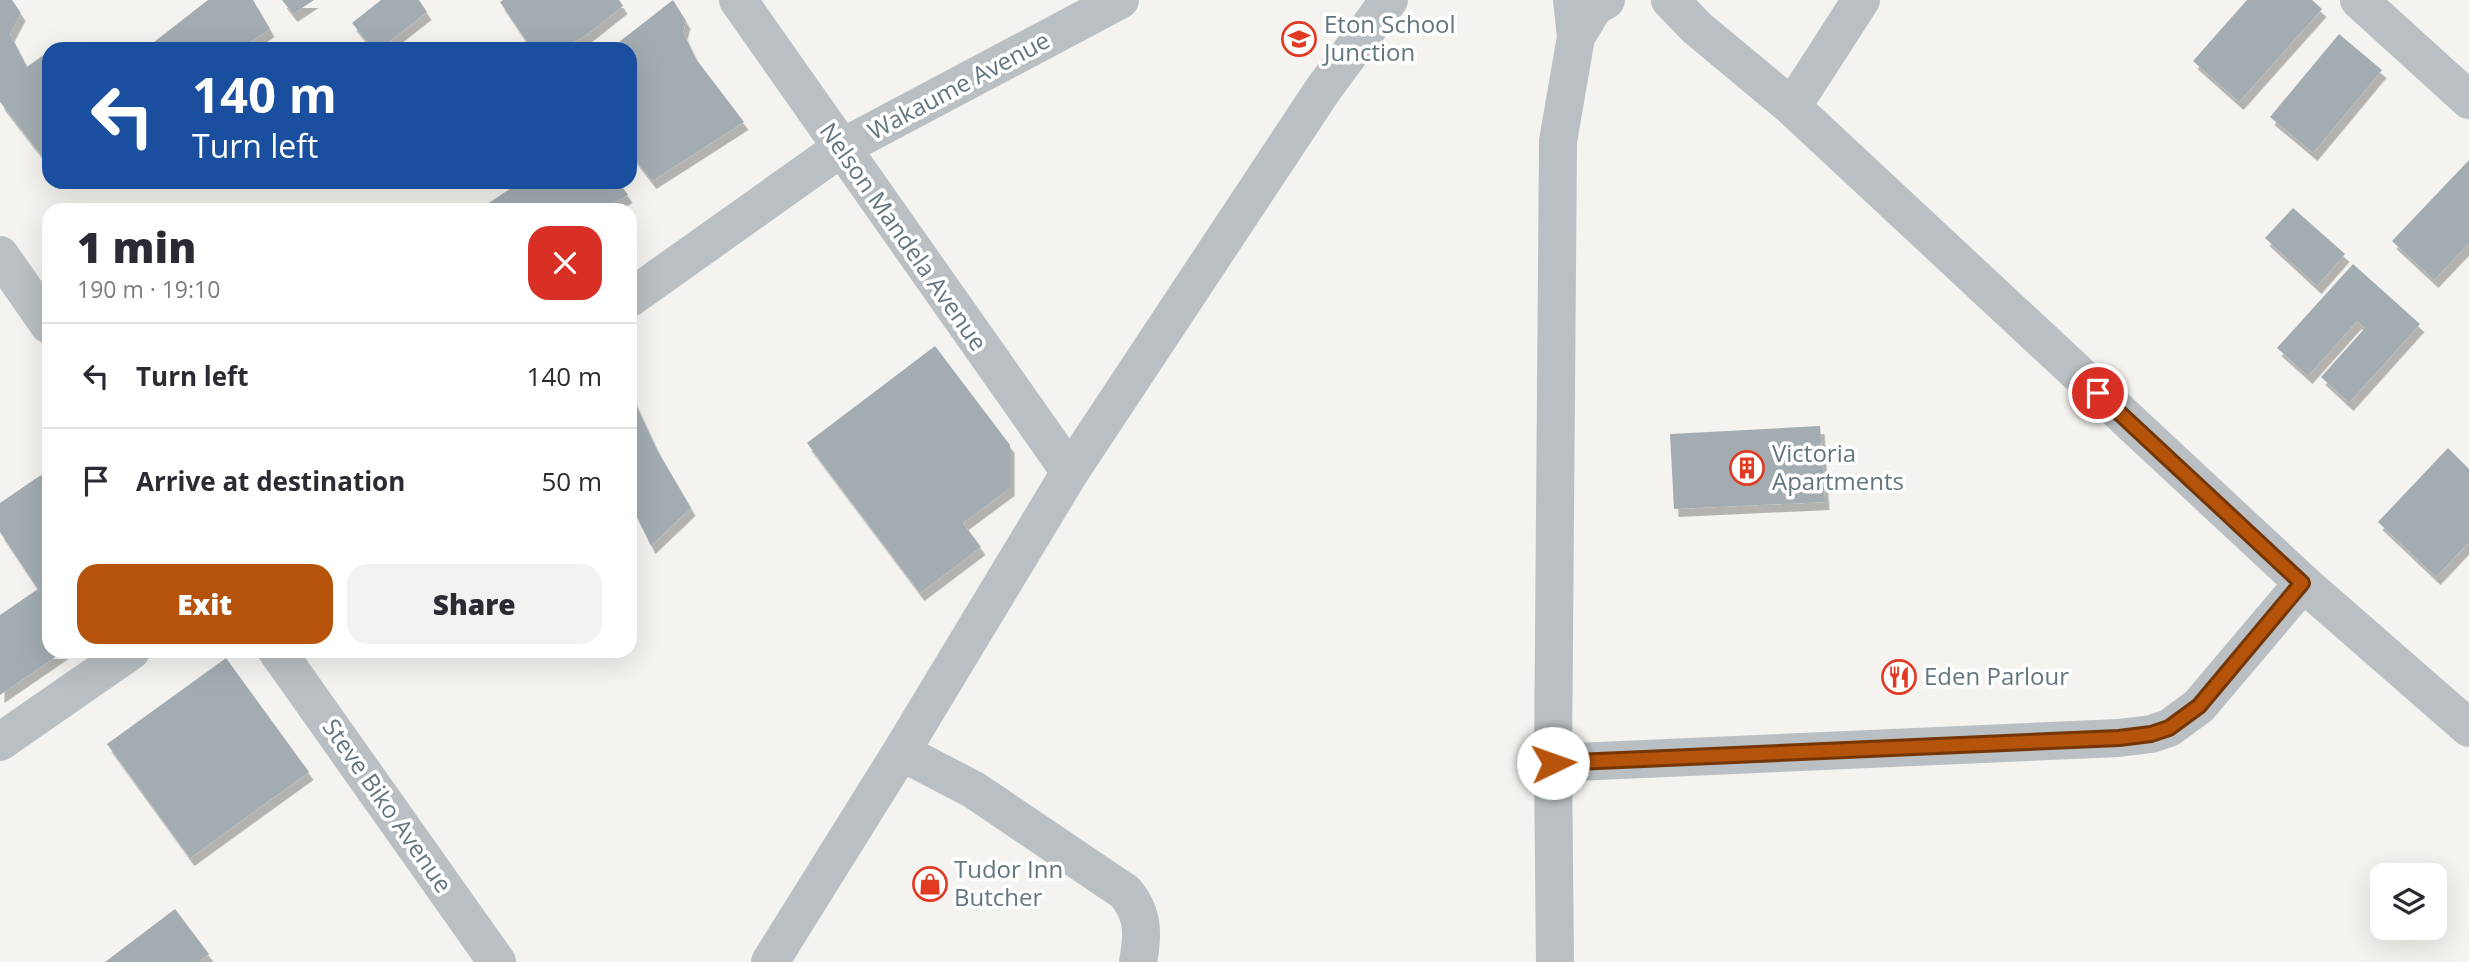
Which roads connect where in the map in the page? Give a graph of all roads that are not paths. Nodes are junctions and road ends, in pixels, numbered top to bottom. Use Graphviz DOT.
graph roads {
  1 [pos="738,0"];
  2 [pos="1120,0"];
  3 [pos="1389,0"];
  4 [pos="1572,0"];
  5 [pos="1606,0"];
  6 [pos="1670,0"];
  7 [pos="1861,0"];
  8 [pos="2359,0"];
  9 [pos="1576,37"];
  10 [pos="2469,100"];
  11 [pos="1792,107"];
  12 [pos="841,148"];
  13 [pos="0,255"];
  14 [pos="637,293"];
  15 [pos="42,315"];
  16 [pos="1070,472"];
  17 [pos="2302,583"];
  18 [pos="121,658"];
  19 [pos="282,658"];
  20 [pos="2469,728"];
  21 [pos="0,742"];
  22 [pos="901,752"];
  23 [pos="1553,763"];
  24 [pos="498,962"];
  25 [pos="770,962"];
  26 [pos="1139,962"];
  27 [pos="1555,962"];
  1 -- 12 [label="street, Nelson Mandela Avenue"];
  2 -- 12 [label="street, Wakaume Avenue"];
  3 -- 16 [label="street"];
  4 -- 9 [label="street"];
  5 -- 9 [label="street"];
  6 -- 11 [label="street"];
  7 -- 11 [label="street"];
  8 -- 10 [label="street"];
  9 -- 23 [label="street"];
  11 -- 17 [label="street"];
  12 -- 14 [label="street, Wakaume Avenue"];
  12 -- 16 [label="street, Nelson Mandela Avenue"];
  13 -- 15 [label="street"];
  16 -- 22 [label="street"];
  17 -- 20 [label="street"];
  17 -- 23 [label="street"];
  18 -- 21 [label="street"];
  19 -- 24 [label="street, Steve Biko Avenue"];
  22 -- 25 [label="street"];
  22 -- 26 [label="street"];
  23 -- 27 [label="street"];
}
